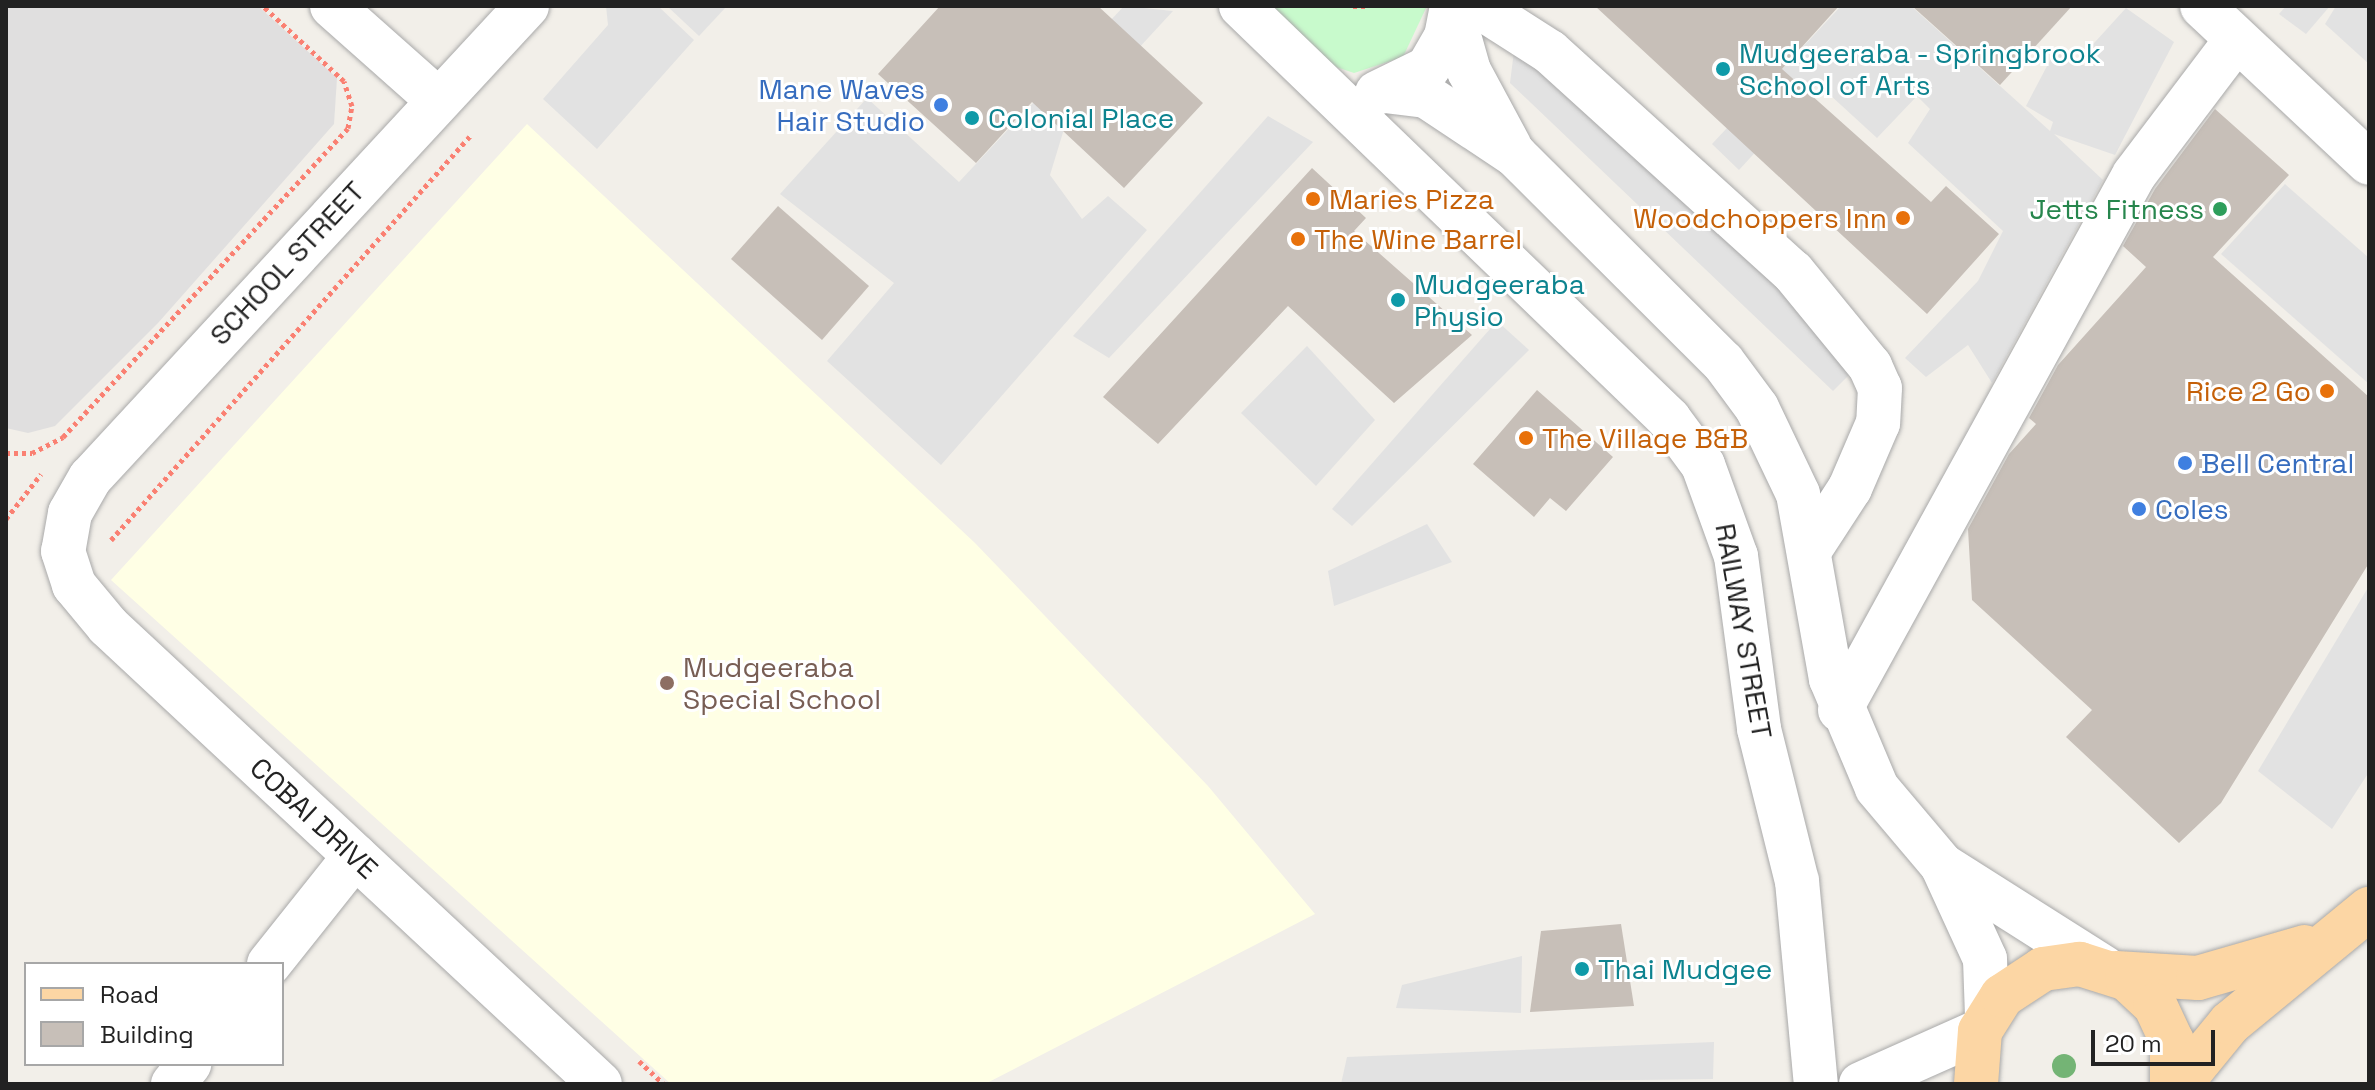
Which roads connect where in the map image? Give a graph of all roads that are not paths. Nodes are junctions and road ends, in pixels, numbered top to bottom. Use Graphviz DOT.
graph roads {
  1 [pos="332,6"];
  2 [pos="527,6"];
  3 [pos="1241,6"];
  4 [pos="2202,6"];
  5 [pos="1461,8"];
  6 [pos="2236,40"];
  7 [pos="1385,91"];
  8 [pos="1330,92"];
  9 [pos="438,100"];
  10 [pos="1515,155"];
  11 [pos="2369,163"];
  12 [pos="64,532"];
  13 [pos="1811,548"];
  14 [pos="1840,710"];
  15 [pos="355,856"];
  16 [pos="1942,865"];
  17 [pos="2369,909"];
  18 [pos="2323,941"];
  19 [pos="271,962"];
  20 [pos="2110,971"];
  21 [pos="1984,1024"];
  22 [pos="187,1066"];
  23 [pos="173,1084"];
  24 [pos="600,1084"];
  25 [pos="1816,1084"];
  26 [pos="1861,1084"];
  27 [pos="1976,1084"];
  28 [pos="2172,1084"];
  29 [pos="2180,1084"];
  1 -- 9 [label="street"];
  2 -- 9 [label="street, SCHOOL STREET"];
  3 -- 8 [label="street, RAILWAY STREET"];
  4 -- 6 [label="street"];
  5 -- 7 [label="street"];
  5 -- 10 [label="street"];
  5 -- 13 [label="street"];
  6 -- 11 [label="street"];
  6 -- 14 [label="street"];
  7 -- 8 [label="street"];
  7 -- 10 [label="street"];
  8 -- 25 [label="street, RAILWAY STREET"];
  9 -- 12 [label="street, SCHOOL STREET"];
  10 -- 13 [label="street"];
  12 -- 15 [label="street, COBAI DRIVE"];
  13 -- 14 [label="street"];
  14 -- 16 [label="street"];
  15 -- 19 [label="street"];
  15 -- 24 [label="street, COBAI DRIVE"];
  16 -- 20 [label="street"];
  16 -- 21 [label="street"];
  17 -- 18 [label="main road"];
  18 -- 20 [label="main road"];
  18 -- 29 [label="main road"];
  20 -- 21 [label="main road"];
  20 -- 28 [label="main road"];
  21 -- 26 [label="street"];
  21 -- 27 [label="main road"];
  22 -- 23 [label="street"];
}
